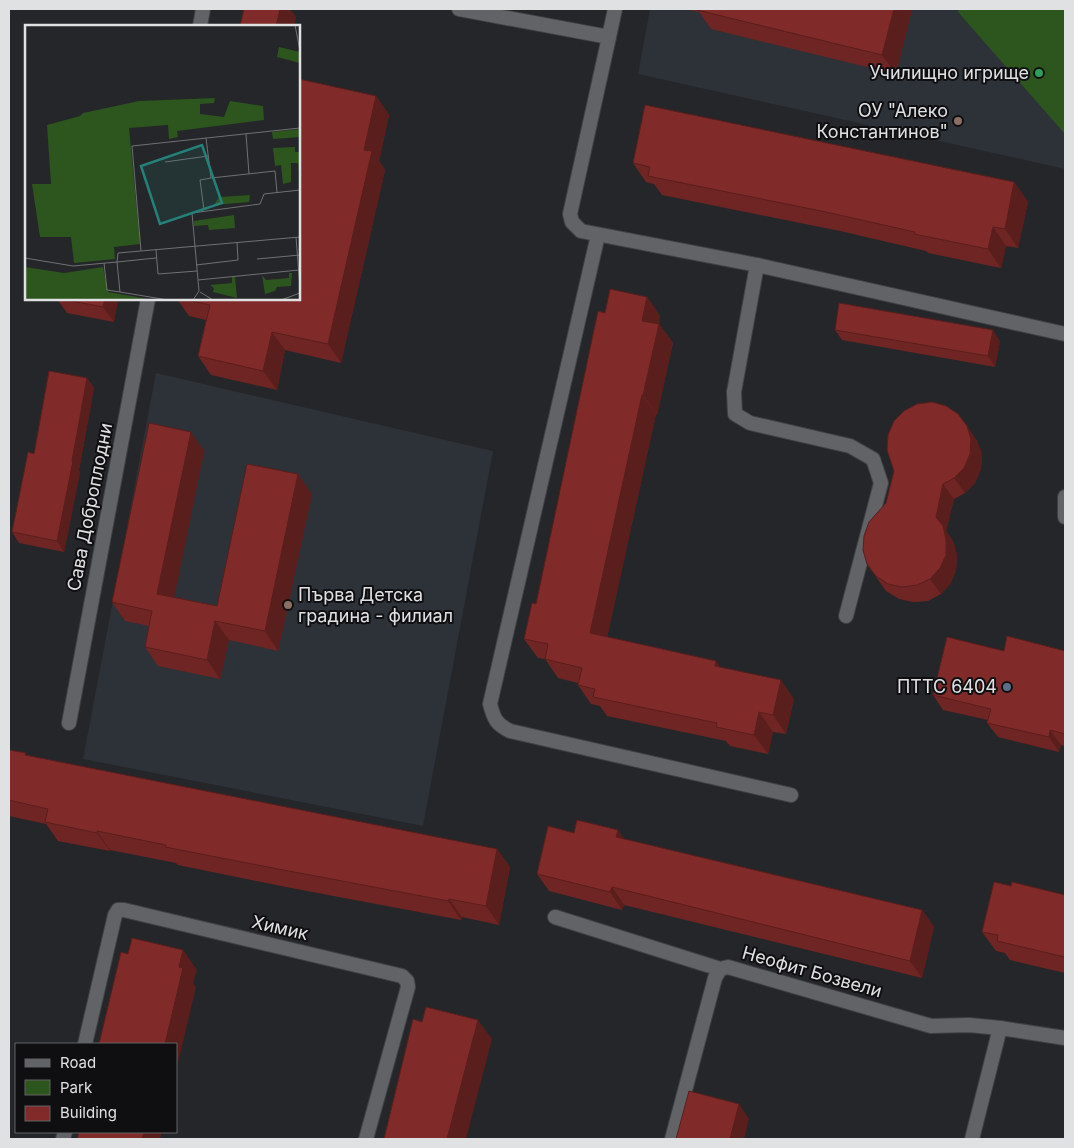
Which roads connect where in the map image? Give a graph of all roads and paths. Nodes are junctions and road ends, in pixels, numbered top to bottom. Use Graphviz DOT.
graph roads {
  1 [pos="203,9"];
  2 [pos="460,9"];
  3 [pos="615,9"];
  4 [pos="200,25"];
  5 [pos="609,38"];
  6 [pos="598,235"];
  7 [pos="757,265"];
  8 [pos="148,300"];
  9 [pos="1065,334"];
  10 [pos="1065,497"];
  11 [pos="1065,516"];
  12 [pos="846,616"];
  13 [pos="68,723"];
  14 [pos="791,795"];
  15 [pos="555,917"];
  16 [pos="720,969"];
  17 [pos="1000,1028"];
  18 [pos="1065,1038"];
  19 [pos="85,1043"];
  20 [pos="366,1139"];
  21 [pos="672,1139"];
  22 [pos="972,1139"];
  1 -- 4 [label="street"];
  2 -- 5 [label="street"];
  3 -- 5 [label="street"];
  5 -- 6 [label="street"];
  6 -- 7 [label="street"];
  6 -- 14 [label="street"];
  7 -- 9 [label="street"];
  7 -- 12 [label="street"];
  8 -- 13 [label="street, Сава Доброплодни"];
  10 -- 11 [label="street"];
  15 -- 16 [label="street, Неофит Бозвели"];
  16 -- 17 [label="street, Неофит Бозвели"];
  16 -- 21 [label="street"];
  17 -- 18 [label="street, Неофит Бозвели"];
  17 -- 22 [label="street"];
  19 -- 20 [label="street, Химик"];
}
